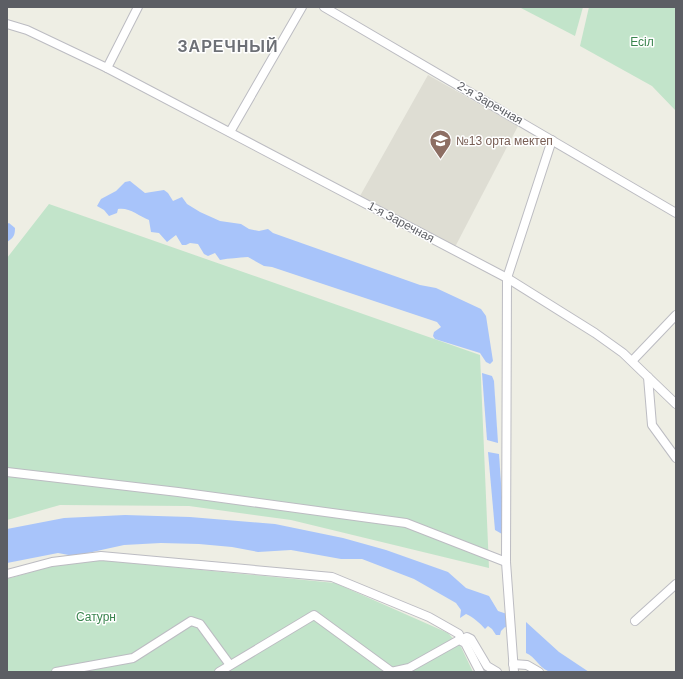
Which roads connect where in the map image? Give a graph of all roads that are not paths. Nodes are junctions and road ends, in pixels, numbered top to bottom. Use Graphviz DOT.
graph roads {
  1 [pos="138,7"];
  2 [pos="302,7"];
  3 [pos="324,7"];
  4 [pos="7,24"];
  5 [pos="107,68"];
  6 [pos="230,132"];
  7 [pos="552,140"];
  8 [pos="676,213"];
  9 [pos="507,278"];
  10 [pos="676,315"];
  11 [pos="633,360"];
  12 [pos="648,378"];
  13 [pos="676,404"];
  14 [pos="676,458"];
  15 [pos="7,472"];
  16 [pos="506,562"];
  17 [pos="7,574"];
  18 [pos="676,584"];
  19 [pos="635,620"];
  20 [pos="460,640"];
  21 [pos="230,668"];
  22 [pos="513,668"];
  23 [pos="56,672"];
  24 [pos="219,672"];
  25 [pos="392,672"];
  26 [pos="480,672"];
  27 [pos="497,672"];
  28 [pos="539,672"];
  1 -- 5 [label="street"];
  2 -- 6 [label="street"];
  3 -- 7 [label="street, 2-я Заречная"];
  4 -- 5 [label="street, 1-я Заречная"];
  5 -- 6 [label="street, 1-я Заречная"];
  6 -- 9 [label="street, 1-я Заречная"];
  7 -- 8 [label="street, 2-я Заречная"];
  7 -- 9 [label="street"];
  9 -- 11 [label="street, 1-я Заречная"];
  9 -- 16 [label="street"];
  10 -- 11 [label="street"];
  11 -- 12 [label="street, 1-я Заречная"];
  12 -- 13 [label="street, 1-я Заречная"];
  12 -- 14 [label="street"];
  15 -- 16 [label="street"];
  16 -- 22 [label="street"];
  17 -- 20 [label="street"];
  18 -- 19 [label="street"];
  20 -- 25 [label="street"];
  20 -- 26 [label="street"];
  20 -- 27 [label="street"];
  21 -- 23 [label="street"];
  21 -- 24 [label="street"];
  21 -- 25 [label="street"];
  22 -- 28 [label="street"];
}
